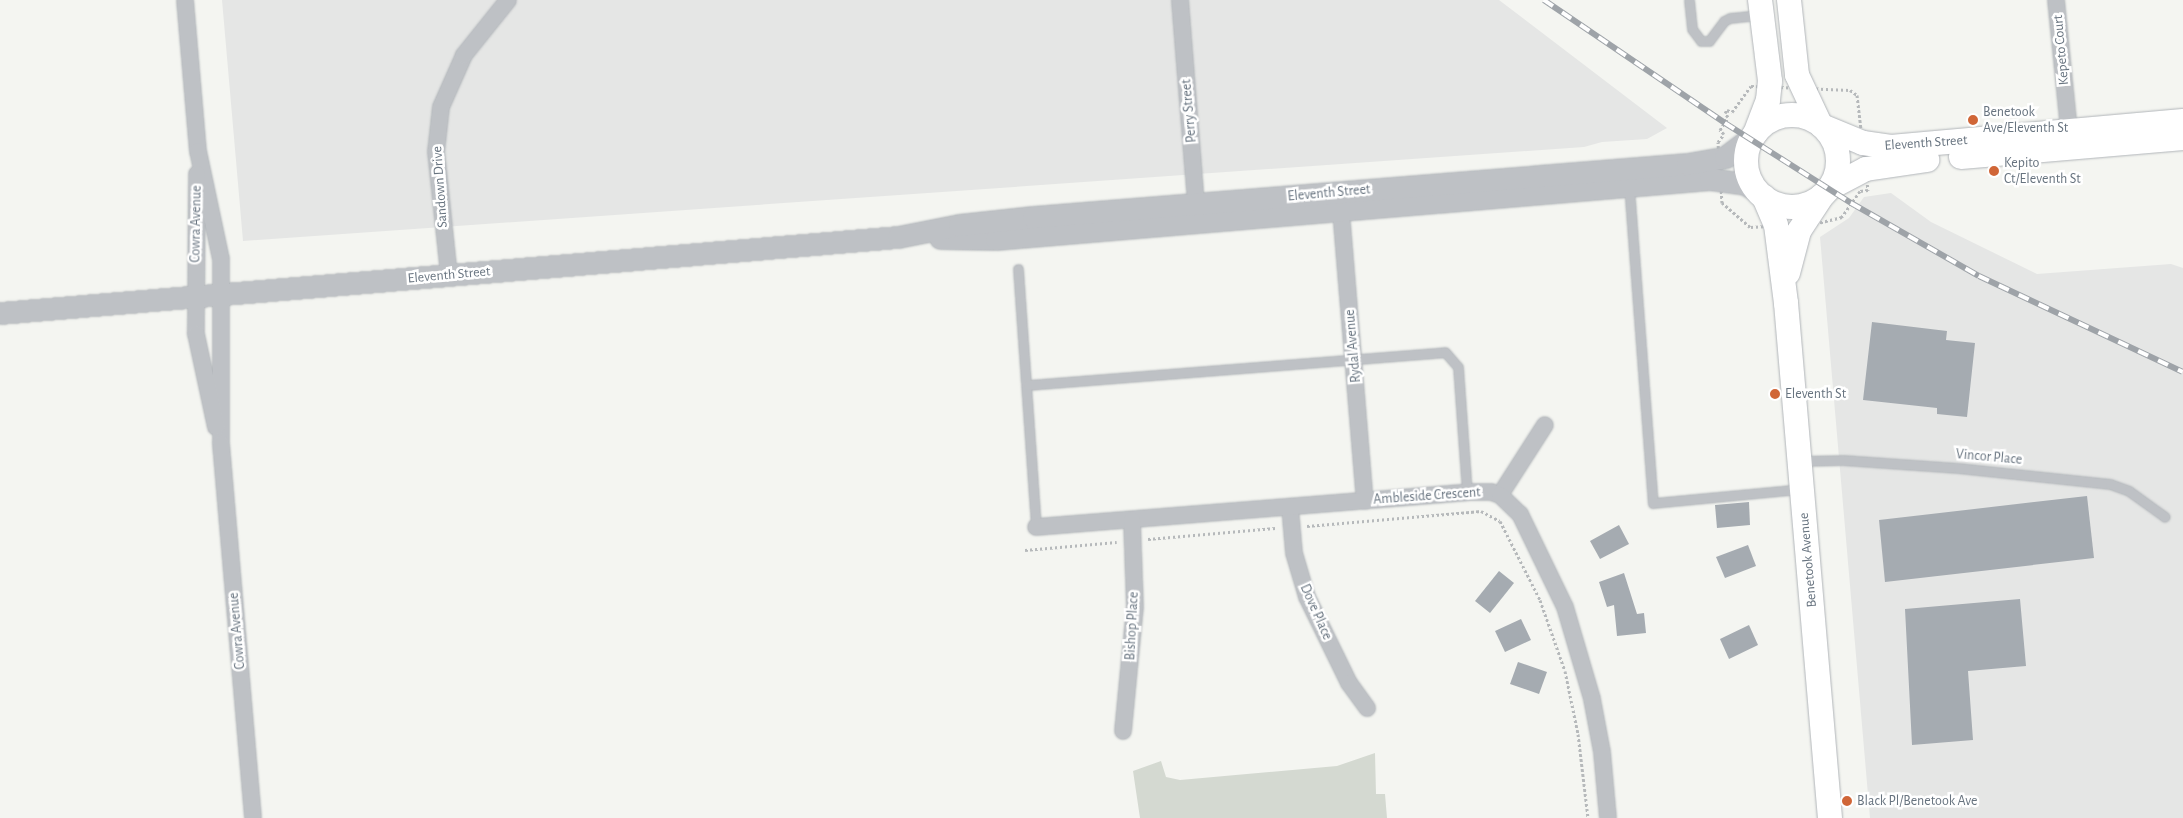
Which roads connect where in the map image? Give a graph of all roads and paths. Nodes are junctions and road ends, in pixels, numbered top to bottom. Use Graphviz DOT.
graph roads {
  1 [pos="185,0"];
  2 [pos="508,0"];
  3 [pos="1180,0"];
  4 [pos="1689,0"];
  5 [pos="1789,0"];
  6 [pos="2056,0"];
  7 [pos="1760,7"];
  8 [pos="1770,86"];
  9 [pos="1800,86"];
  10 [pos="2183,120"];
  11 [pos="1821,125"];
  12 [pos="1754,135"];
  13 [pos="2183,138"];
  14 [pos="2069,139"];
  15 [pos="1863,144"];
  16 [pos="198,151"];
  17 [pos="1722,169"];
  18 [pos="1866,169"];
  19 [pos="1628,176"];
  20 [pos="1825,192"];
  21 [pos="1761,195"];
  22 [pos="1340,200"];
  23 [pos="1197,213"];
  24 [pos="1802,224"];
  25 [pos="1776,225"];
  26 [pos="1018,269"];
  27 [pos="449,275"];
  28 [pos="221,294"];
  29 [pos="196,296"];
  30 [pos="1786,302"];
  31 [pos="0,313"];
  32 [pos="1354,358"];
  33 [pos="1028,385"];
  34 [pos="1544,425"];
  35 [pos="221,444"];
  36 [pos="1800,461"];
  37 [pos="1802,489"];
  38 [pos="1467,492"];
  39 [pos="1500,495"];
  40 [pos="1366,500"];
  41 [pos="1290,507"];
  42 [pos="2165,517"];
  43 [pos="1132,520"];
  44 [pos="1036,527"];
  45 [pos="1291,527"];
  46 [pos="1133,541"];
  47 [pos="1025,550"];
  48 [pos="1368,708"];
  49 [pos="1123,731"];
  50 [pos="253,818"];
  51 [pos="1588,818"];
  52 [pos="1608,818"];
  53 [pos="1828,818"];
  1 -- 16 [label="street, Cowra Avenue"];
  2 -- 27 [label="street, Sandown Drive"];
  3 -- 23 [label="street, Perry Street"];
  4 -- 7 [label="lane"];
  5 -- 9 [label="main road"];
  6 -- 14 [label="street, Kepeto Court"];
  7 -- 8 [label="main road"];
  8 -- 9 [label="path"];
  8 -- 12 [label="main road"];
  8 -- 17 [label="path"];
  9 -- 11 [label="main road"];
  9 -- 15 [label="path"];
  10 -- 14 [label="main road, Eleventh Street"];
  11 -- 12 [label="main road"];
  11 -- 15 [label="main road, Eleventh Street"];
  11 -- 20 [label="main road"];
  12 -- 17 [label="street, Eleventh Street"];
  12 -- 21 [label="main road"];
  13 -- 14 [label="main road, Eleventh Street"];
  14 -- 15 [label="main road, Eleventh Street"];
  14 -- 18 [label="main road, Eleventh Street"];
  15 -- 18 [label="path"];
  16 -- 28 [label="street, Cowra Avenue"];
  16 -- 29 [label="street, Cowra Avenue"];
  17 -- 19 [label="street, Eleventh Street"];
  17 -- 21 [label="street, Eleventh Street"];
  17 -- 25 [label="path"];
  18 -- 20 [label="main road, Eleventh Street"];
  18 -- 24 [label="path"];
  19 -- 22 [label="street, Eleventh Street"];
  19 -- 37 [label="lane"];
  20 -- 21 [label="main road"];
  20 -- 24 [label="main road, Benetook Avenue"];
  21 -- 25 [label="main road, Benetook Avenue"];
  22 -- 23 [label="street, Eleventh Street"];
  22 -- 32 [label="street, Rydal Avenue"];
  23 -- 27 [label="street, Eleventh Street"];
  24 -- 25 [label="path"];
  24 -- 30 [label="main road, Benetook Avenue"];
  25 -- 30 [label="main road, Benetook Avenue"];
  26 -- 33 [label="lane"];
  27 -- 28 [label="street, Eleventh Street"];
  28 -- 29 [label="street, Eleventh Street"];
  28 -- 35 [label="street, Cowra Avenue"];
  29 -- 31 [label="street, Eleventh Street"];
  29 -- 35 [label="street, Cowra Avenue"];
  30 -- 36 [label="main road, Benetook Avenue"];
  32 -- 33 [label="lane"];
  32 -- 38 [label="lane"];
  32 -- 40 [label="street, Rydal Avenue"];
  33 -- 44 [label="lane"];
  34 -- 39 [label="street"];
  35 -- 50 [label="street, Cowra Avenue"];
  36 -- 37 [label="main road, Benetook Avenue"];
  36 -- 42 [label="lane, Vincor Place"];
  37 -- 53 [label="main road, Benetook Avenue"];
  38 -- 39 [label="street, Ambleside Crescent"];
  38 -- 40 [label="street, Ambleside Crescent"];
  39 -- 52 [label="street, Ambleside Crescent"];
  40 -- 41 [label="street, Ambleside Crescent"];
  41 -- 43 [label="street, Ambleside Crescent"];
  41 -- 45 [label="street, Dove Place"];
  43 -- 44 [label="street, Ambleside Crescent"];
  43 -- 46 [label="street, Bishop Place"];
  45 -- 46 [label="path"];
  45 -- 48 [label="street, Dove Place"];
  45 -- 51 [label="path"];
  46 -- 47 [label="path"];
  46 -- 49 [label="street, Bishop Place"];
}
